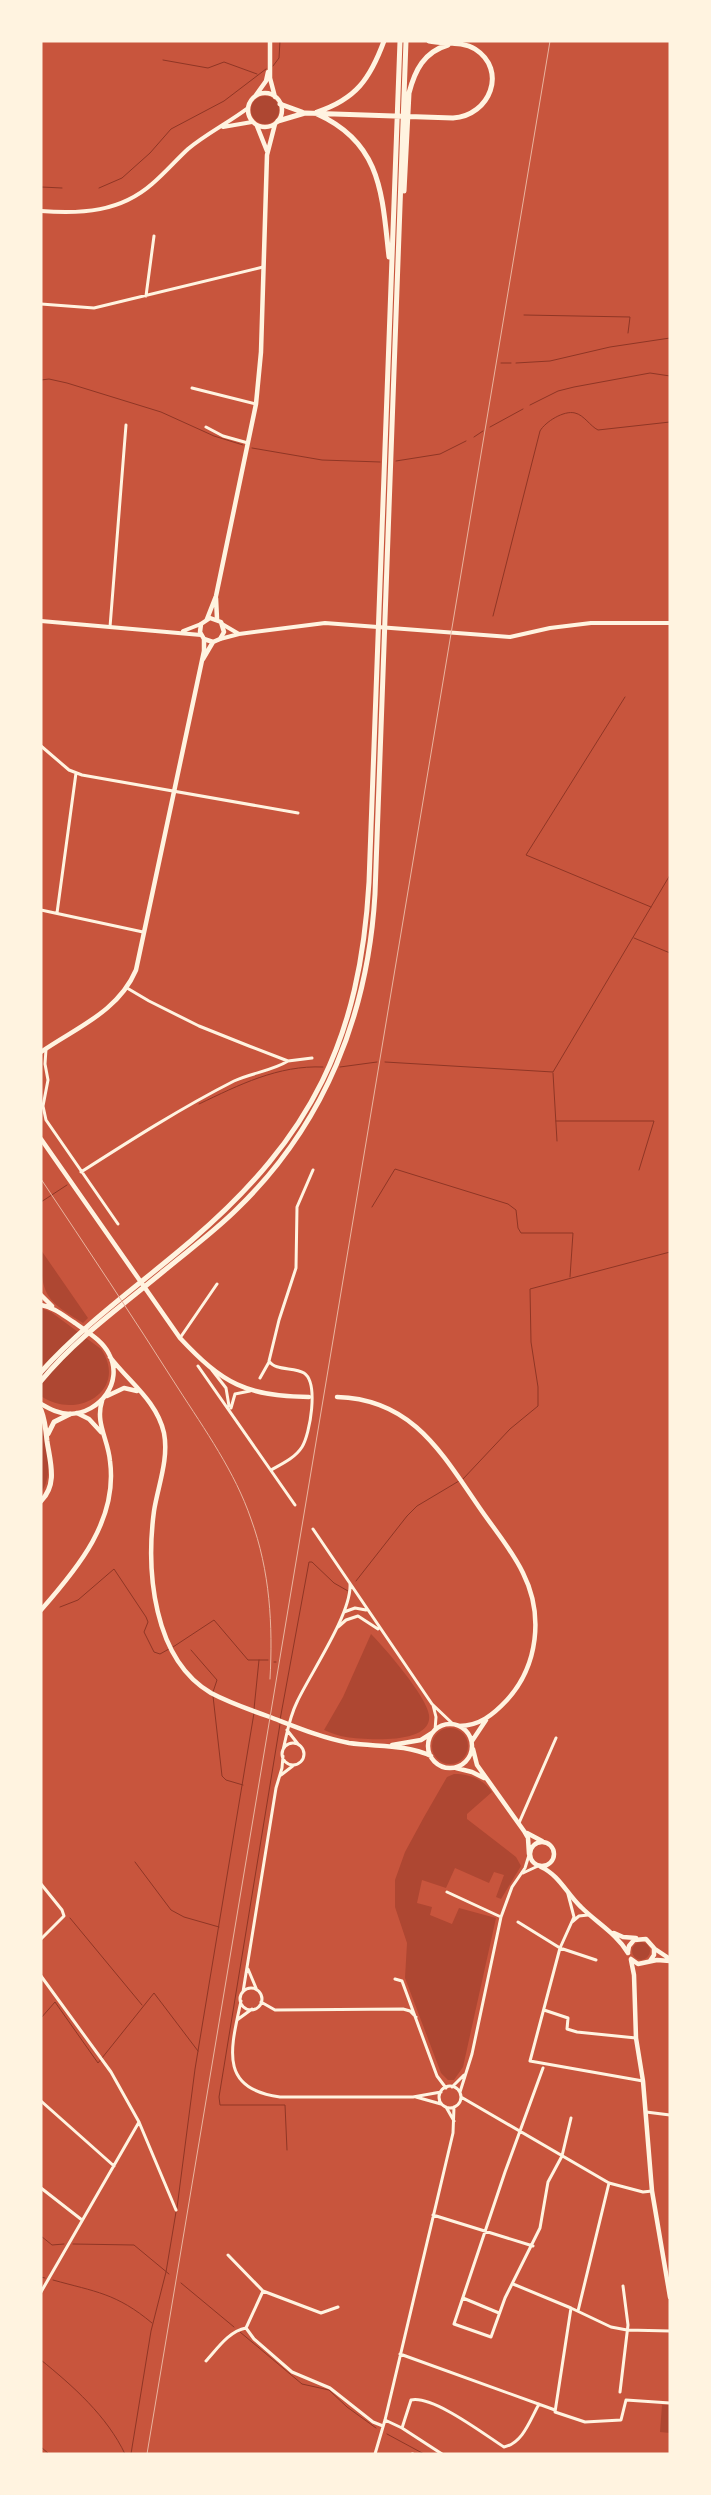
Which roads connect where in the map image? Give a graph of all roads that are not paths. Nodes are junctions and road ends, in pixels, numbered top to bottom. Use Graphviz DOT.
graph roads {
  1 [pos="270,41"];
  2 [pos="384,41"];
  3 [pos="400,41"];
  4 [pos="406,41"];
  5 [pos="429,41"];
  6 [pos="451,44"];
  7 [pos="270,65"];
  8 [pos="256,96"];
  9 [pos="276,97"];
  10 [pos="280,104"];
  11 [pos="248,108"];
  12 [pos="305,113"];
  13 [pos="314,113"];
  14 [pos="277,122"];
  15 [pos="254,124"];
  16 [pos="221,127"];
  17 [pos="267,155"];
  18 [pos="400,210"];
  19 [pos="41,211"];
  20 [pos="154,236"];
  21 [pos="263,267"];
  22 [pos="392,276"];
  23 [pos="146,296"];
  24 [pos="41,304"];
  25 [pos="192,388"];
  26 [pos="256,404"];
  27 [pos="126,425"];
  28 [pos="206,427"];
  29 [pos="248,444"];
  30 [pos="216,596"];
  31 [pos="207,619"];
  32 [pos="217,619"];
  33 [pos="41,620"];
  34 [pos="670,623"];
  35 [pos="201,624"];
  36 [pos="222,624"];
  37 [pos="110,627"];
  38 [pos="181,632"];
  39 [pos="239,634"];
  40 [pos="202,637"];
  41 [pos="220,639"];
  42 [pos="213,642"];
  43 [pos="201,665"];
  44 [pos="41,746"];
  45 [pos="76,773"];
  46 [pos="174,790"];
  47 [pos="298,813"];
  48 [pos="41,910"];
  49 [pos="57,913"];
  50 [pos="143,932"];
  51 [pos="127,988"];
  52 [pos="46,1049"];
  53 [pos="41,1052"];
  54 [pos="312,1058"];
  55 [pos="288,1061"];
  56 [pos="43,1063"];
  57 [pos="41,1139"];
  58 [pos="313,1170"];
  59 [pos="81,1172"];
  60 [pos="118,1224"];
  61 [pos="217,1284"];
  62 [pos="41,1295"];
  63 [pos="41,1304"];
  64 [pos="54,1309"];
  65 [pos="180,1338"];
  66 [pos="110,1357"];
  67 [pos="270,1362"];
  68 [pos="201,1364"];
  69 [pos="210,1368"];
  70 [pos="42,1371"];
  71 [pos="260,1378"];
  72 [pos="41,1381"];
  73 [pos="256,1392"];
  74 [pos="142,1393"];
  75 [pos="309,1397"];
  76 [pos="337,1397"];
  77 [pos="103,1400"];
  78 [pos="41,1404"];
  79 [pos="41,1410"];
  80 [pos="231,1412"];
  81 [pos="77,1413"];
  82 [pos="70,1414"];
  83 [pos="102,1433"];
  84 [pos="47,1442"];
  85 [pos="271,1470"];
  86 [pos="41,1501"];
  87 [pos="295,1505"];
  88 [pos="313,1529"];
  89 [pos="350,1583"];
  90 [pos="41,1610"];
  91 [pos="368,1611"];
  92 [pos="343,1612"];
  93 [pos="335,1629"];
  94 [pos="384,1634"];
  95 [pos="432,1704"];
  96 [pos="486,1719"];
  97 [pos="453,1724"];
  98 [pos="459,1726"];
  99 [pos="287,1729"];
  100 [pos="434,1731"];
  101 [pos="556,1738"];
  102 [pos="472,1743"];
  103 [pos="300,1745"];
  104 [pos="383,1746"];
  105 [pos="283,1750"];
  106 [pos="283,1756"];
  107 [pos="431,1756"];
  108 [pos="298,1764"];
  109 [pos="452,1767"];
  110 [pos="278,1780"];
  111 [pos="487,1780"];
  112 [pos="518,1823"];
  113 [pos="524,1831"];
  114 [pos="543,1842"];
  115 [pos="529,1855"];
  116 [pos="554,1857"];
  117 [pos="539,1866"];
  118 [pos="519,1877"];
  119 [pos="558,1878"];
  120 [pos="41,1884"];
  121 [pos="565,1889"];
  122 [pos="447,1892"];
  123 [pos="591,1916"];
  124 [pos="501,1917"];
  125 [pos="518,1922"];
  126 [pos="572,1922"];
  127 [pos="609,1930"];
  128 [pos="638,1938"];
  129 [pos="41,1939"];
  130 [pos="560,1948"];
  131 [pos="654,1948"];
  132 [pos="628,1953"];
  133 [pos="596,1960"];
  134 [pos="631,1960"];
  135 [pos="670,1960"];
  136 [pos="650,1961"];
  137 [pos="248,1968"];
  138 [pos="41,1976"];
  139 [pos="394,1979"];
  140 [pos="256,1989"];
  141 [pos="243,1992"];
  142 [pos="241,2001"];
  143 [pos="262,2002"];
  144 [pos="252,2009"];
  145 [pos="544,2010"];
  146 [pos="416,2018"];
  147 [pos="237,2021"];
  148 [pos="636,2038"];
  149 [pos="543,2068"];
  150 [pos="466,2073"];
  151 [pos="643,2081"];
  152 [pos="452,2087"];
  153 [pos="446,2088"];
  154 [pos="441,2092"];
  155 [pos="460,2095"];
  156 [pos="413,2097"];
  157 [pos="41,2101"];
  158 [pos="442,2104"];
  159 [pos="470,2104"];
  160 [pos="456,2106"];
  161 [pos="445,2107"];
  162 [pos="645,2112"];
  163 [pos="670,2115"];
  164 [pos="571,2118"];
  165 [pos="139,2122"];
  166 [pos="454,2124"];
  167 [pos="521,2131"];
  168 [pos="562,2156"];
  169 [pos="114,2166"];
  170 [pos="609,2183"];
  171 [pos="41,2188"];
  172 [pos="652,2191"];
  173 [pos="176,2210"];
  174 [pos="433,2215"];
  175 [pos="82,2220"];
  176 [pos="486,2231"];
  177 [pos="533,2246"];
  178 [pos="228,2254"];
  179 [pos="513,2284"];
  180 [pos="623,2286"];
  181 [pos="263,2291"];
  182 [pos="41,2292"];
  183 [pos="670,2297"];
  184 [pos="463,2298"];
  185 [pos="338,2307"];
  186 [pos="571,2308"];
  187 [pos="499,2312"];
  188 [pos="578,2312"];
  189 [pos="246,2328"];
  190 [pos="627,2330"];
  191 [pos="670,2330"];
  192 [pos="400,2354"];
  193 [pos="206,2361"];
  194 [pos="620,2392"];
  195 [pos="670,2403"];
  196 [pos="539,2404"];
  197 [pos="555,2411"];
  198 [pos="385,2420"];
  199 [pos="383,2426"];
  200 [pos="402,2428"];
  201 [pos="374,2454"];
  202 [pos="442,2454"];
  1 -- 7 [label="main road"];
  2 -- 13 [label="highway"];
  3 -- 22 [label="highway"];
  4 -- 18 [label="highway"];
  5 -- 6 [label="highway"];
  6 -- 13 [label="highway"];
  6 -- 18 [label="highway"];
  7 -- 8 [label="main road"];
  7 -- 9 [label="main road"];
  8 -- 9 [label="main road"];
  8 -- 11 [label="main road"];
  9 -- 10 [label="main road"];
  10 -- 12 [label="highway"];
  10 -- 14 [label="main road"];
  11 -- 15 [label="main road"];
  11 -- 16 [label="street"];
  12 -- 13 [label="highway"];
  12 -- 14 [label="highway"];
  13 -- 22 [label="highway"];
  14 -- 15 [label="main road"];
  14 -- 17 [label="main road"];
  15 -- 16 [label="street"];
  15 -- 17 [label="main road"];
  16 -- 19 [label="street"];
  17 -- 21 [label="main road"];
  18 -- 72 [label="highway"];
  20 -- 23 [label="street"];
  21 -- 23 [label="street"];
  21 -- 26 [label="main road"];
  22 -- 70 [label="highway"];
  23 -- 24 [label="street"];
  25 -- 26 [label="street"];
  26 -- 29 [label="main road"];
  27 -- 37 [label="street"];
  28 -- 29 [label="street"];
  29 -- 30 [label="main road"];
  30 -- 31 [label="main road"];
  30 -- 32 [label="main road"];
  31 -- 32 [label="main road"];
  31 -- 35 [label="main road"];
  32 -- 36 [label="main road"];
  33 -- 37 [label="street"];
  34 -- 39 [label="street"];
  35 -- 38 [label="street"];
  35 -- 40 [label="main road"];
  36 -- 39 [label="street"];
  36 -- 41 [label="main road"];
  37 -- 38 [label="street"];
  38 -- 40 [label="street"];
  39 -- 41 [label="street"];
  40 -- 42 [label="main road"];
  40 -- 43 [label="main road"];
  41 -- 42 [label="main road"];
  42 -- 43 [label="main road"];
  43 -- 46 [label="main road"];
  44 -- 45 [label="street"];
  45 -- 46 [label="street"];
  45 -- 49 [label="street"];
  46 -- 47 [label="street"];
  46 -- 50 [label="main road"];
  48 -- 49 [label="street"];
  49 -- 50 [label="street"];
  50 -- 51 [label="main road"];
  51 -- 52 [label="main road"];
  51 -- 55 [label="street"];
  52 -- 53 [label="main road"];
  52 -- 56 [label="street"];
  54 -- 55 [label="street"];
  55 -- 59 [label="street"];
  56 -- 59 [label="street"];
  57 -- 65 [label="main road"];
  58 -- 67 [label="street"];
  59 -- 60 [label="street"];
  61 -- 65 [label="street"];
  62 -- 64 [label="main road"];
  63 -- 64 [label="main road"];
  64 -- 66 [label="main road"];
  65 -- 68 [label="main road"];
  66 -- 74 [label="main road"];
  66 -- 77 [label="main road"];
  67 -- 71 [label="street"];
  67 -- 85 [label="street"];
  68 -- 69 [label="main road"];
  68 -- 80 [label="street"];
  69 -- 73 [label="main road"];
  69 -- 80 [label="street"];
  73 -- 75 [label="main road"];
  73 -- 80 [label="street"];
  74 -- 77 [label="main road"];
  74 -- 104 [label="main road"];
  76 -- 96 [label="main road"];
  77 -- 81 [label="main road"];
  77 -- 83 [label="main road"];
  78 -- 82 [label="main road"];
  79 -- 84 [label="highway"];
  80 -- 85 [label="street"];
  81 -- 82 [label="main road"];
  81 -- 83 [label="main road"];
  82 -- 84 [label="highway"];
  83 -- 90 [label="main road"];
  84 -- 86 [label="highway"];
  85 -- 87 [label="street"];
  88 -- 89 [label="street"];
  89 -- 91 [label="street"];
  89 -- 92 [label="street"];
  91 -- 92 [label="street"];
  91 -- 94 [label="street"];
  92 -- 93 [label="street"];
  93 -- 94 [label="street"];
  93 -- 99 [label="street"];
  94 -- 95 [label="street"];
  95 -- 97 [label="street"];
  95 -- 100 [label="street"];
  96 -- 98 [label="main road"];
  96 -- 102 [label="main road"];
  97 -- 98 [label="main road"];
  97 -- 100 [label="main road"];
  98 -- 102 [label="main road"];
  99 -- 103 [label="street"];
  99 -- 105 [label="street"];
  100 -- 104 [label="main road"];
  100 -- 107 [label="main road"];
  101 -- 112 [label="street"];
  102 -- 109 [label="main road"];
  102 -- 111 [label="main road"];
  103 -- 105 [label="street"];
  103 -- 108 [label="street"];
  104 -- 107 [label="main road"];
  105 -- 106 [label="street"];
  106 -- 108 [label="street"];
  106 -- 110 [label="street"];
  107 -- 109 [label="main road"];
  108 -- 110 [label="street"];
  109 -- 111 [label="main road"];
  110 -- 137 [label="street"];
  111 -- 112 [label="main road"];
  112 -- 113 [label="main road"];
  113 -- 114 [label="main road"];
  113 -- 115 [label="main road"];
  114 -- 115 [label="main road"];
  114 -- 116 [label="main road"];
  115 -- 117 [label="main road"];
  115 -- 118 [label="street"];
  116 -- 117 [label="main road"];
  116 -- 119 [label="main road"];
  117 -- 118 [label="street"];
  117 -- 119 [label="main road"];
  118 -- 124 [label="street"];
  119 -- 121 [label="main road"];
  120 -- 129 [label="street"];
  121 -- 123 [label="main road"];
  121 -- 126 [label="street"];
  122 -- 124 [label="street"];
  123 -- 126 [label="street"];
  123 -- 127 [label="main road"];
  124 -- 150 [label="street"];
  125 -- 130 [label="street"];
  126 -- 130 [label="street"];
  127 -- 128 [label="main road"];
  127 -- 132 [label="main road"];
  128 -- 131 [label="main road"];
  128 -- 132 [label="main road"];
  130 -- 133 [label="street"];
  130 -- 145 [label="street"];
  131 -- 135 [label="main road"];
  131 -- 136 [label="main road"];
  132 -- 134 [label="main road"];
  134 -- 136 [label="main road"];
  134 -- 148 [label="main road"];
  135 -- 136 [label="main road"];
  137 -- 140 [label="street"];
  137 -- 141 [label="street"];
  138 -- 165 [label="street"];
  139 -- 146 [label="street"];
  140 -- 141 [label="street"];
  140 -- 143 [label="street"];
  141 -- 142 [label="street"];
  142 -- 144 [label="street"];
  142 -- 147 [label="street"];
  143 -- 144 [label="street"];
  143 -- 146 [label="street"];
  144 -- 147 [label="street"];
  145 -- 148 [label="street"];
  145 -- 151 [label="street"];
  146 -- 153 [label="street"];
  147 -- 156 [label="street"];
  148 -- 151 [label="main road"];
  149 -- 167 [label="street"];
  150 -- 152 [label="street"];
  150 -- 155 [label="street"];
  151 -- 162 [label="main road"];
  152 -- 153 [label="street"];
  152 -- 155 [label="street"];
  153 -- 154 [label="street"];
  154 -- 156 [label="street"];
  154 -- 158 [label="street"];
  155 -- 159 [label="street"];
  155 -- 160 [label="street"];
  156 -- 158 [label="street"];
  157 -- 169 [label="street"];
  158 -- 161 [label="street"];
  159 -- 160 [label="street"];
  159 -- 167 [label="street"];
  160 -- 161 [label="street"];
  160 -- 166 [label="street"];
  161 -- 166 [label="street"];
  162 -- 163 [label="street"];
  162 -- 172 [label="main road"];
  164 -- 168 [label="street"];
  165 -- 169 [label="street"];
  165 -- 173 [label="street"];
  166 -- 174 [label="street"];
  167 -- 168 [label="street"];
  167 -- 176 [label="street"];
  168 -- 170 [label="street"];
  168 -- 177 [label="street"];
  169 -- 175 [label="street"];
  170 -- 172 [label="street"];
  170 -- 188 [label="street"];
  171 -- 175 [label="street"];
  172 -- 183 [label="main road"];
  174 -- 176 [label="street"];
  174 -- 192 [label="street"];
  175 -- 182 [label="street"];
  176 -- 177 [label="street"];
  176 -- 184 [label="street"];
  177 -- 179 [label="street"];
  178 -- 181 [label="street"];
  179 -- 186 [label="street"];
  179 -- 187 [label="street"];
  180 -- 190 [label="street"];
  181 -- 185 [label="street"];
  181 -- 189 [label="street"];
  184 -- 187 [label="street"];
  184 -- 187 [label="street"];
  186 -- 188 [label="street"];
  186 -- 197 [label="street"];
  188 -- 190 [label="street"];
  189 -- 193 [label="street"];
  189 -- 199 [label="street"];
  190 -- 191 [label="street"];
  190 -- 194 [label="street"];
  192 -- 196 [label="street"];
  192 -- 198 [label="street"];
  195 -- 197 [label="street"];
  196 -- 197 [label="street"];
  196 -- 200 [label="street"];
  198 -- 199 [label="street"];
  198 -- 200 [label="street"];
  199 -- 201 [label="street"];
  200 -- 202 [label="street"];
}
